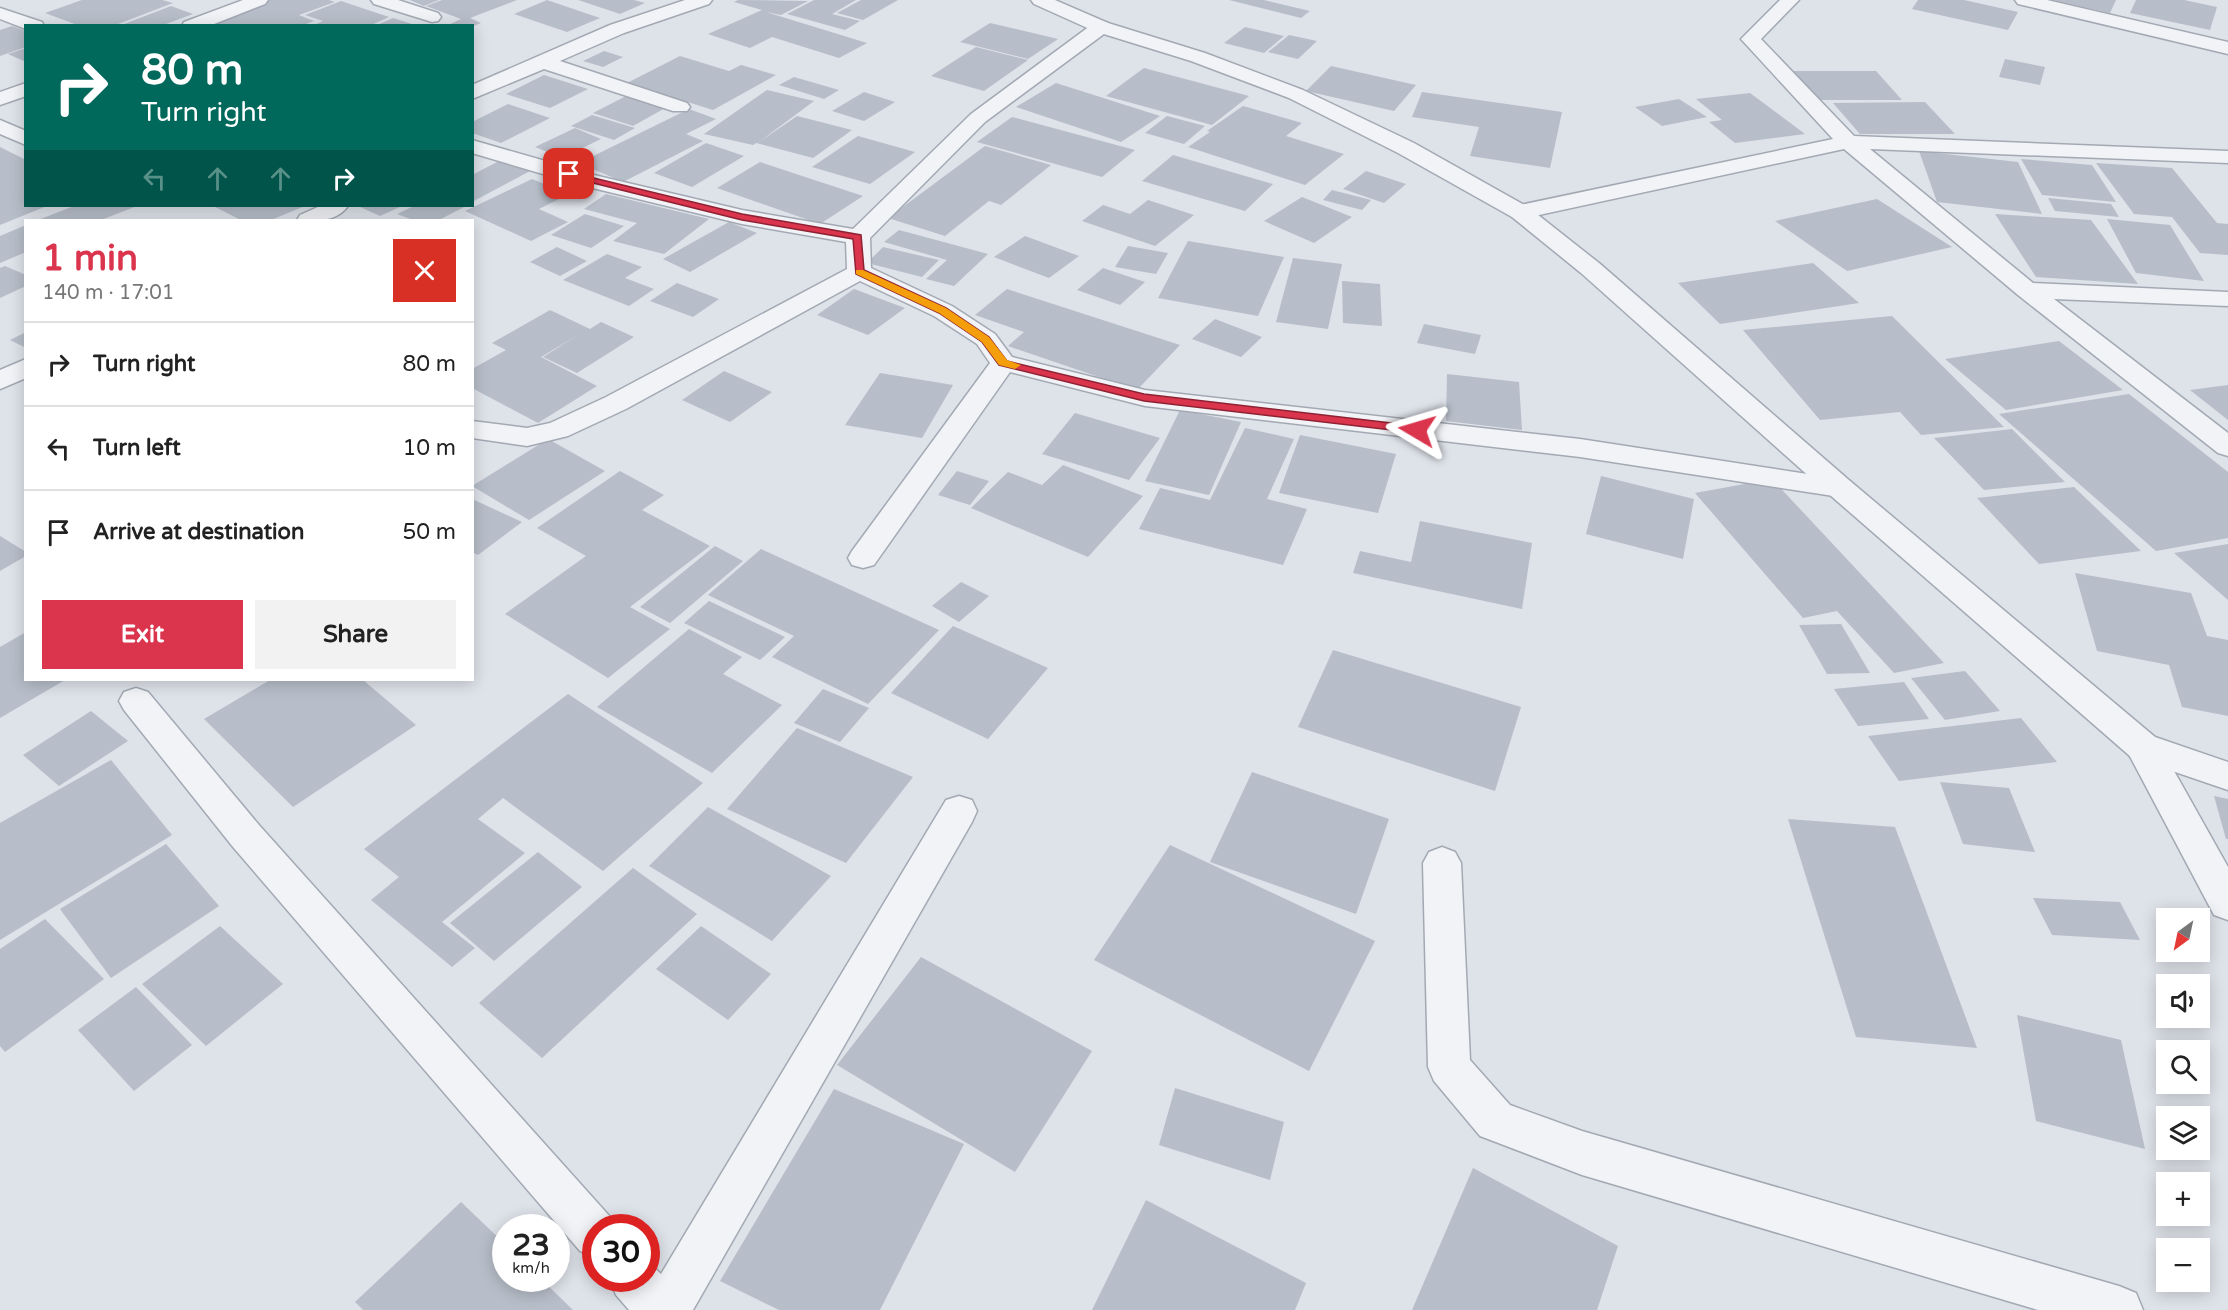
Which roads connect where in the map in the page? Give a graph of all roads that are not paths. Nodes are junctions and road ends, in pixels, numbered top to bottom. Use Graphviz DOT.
graph roads {
  1 [pos="259,0"];
  2 [pos="380,0"];
  3 [pos="703,0"];
  4 [pos="1040,0"];
  5 [pos="1790,0"];
  6 [pos="2024,0"];
  7 [pos="0,13"];
  8 [pos="432,17"];
  9 [pos="30,24"];
  10 [pos="196,24"];
  11 [pos="1101,27"];
  12 [pos="2228,48"];
  13 [pos="543,62"];
  14 [pos="24,90"];
  15 [pos="474,92"];
  16 [pos="0,99"];
  17 [pos="680,107"];
  18 [pos="0,126"];
  19 [pos="24,138"];
  20 [pos="1848,142"];
  21 [pos="474,147"];
  22 [pos="2228,157"];
  23 [pos="335,207"];
  24 [pos="1521,212"];
  25 [pos="310,219"];
  26 [pos="858,237"];
  27 [pos="859,272"];
  28 [pos="2027,290"];
  29 [pos="2228,298"];
  30 [pos="1003,363"];
  31 [pos="24,369"];
  32 [pos="0,381"];
  33 [pos="474,429"];
  34 [pos="2228,447"];
  35 [pos="1840,488"];
  36 [pos="863,558"];
  37 [pos="136,701"];
  38 [pos="2143,747"];
  39 [pos="2228,776"];
  40 [pos="959,811"];
  41 [pos="1442,863"];
  42 [pos="2228,903"];
  43 [pos="582,1219"];
  44 [pos="645,1292"];
  45 [pos="661,1310"];
  46 [pos="666,1310"];
  47 [pos="2119,1310"];
  1 -- 10 [label="street"];
  2 -- 8 [label="street"];
  3 -- 13 [label="street"];
  4 -- 11 [label="street"];
  5 -- 20 [label="street"];
  6 -- 12 [label="street"];
  7 -- 9 [label="street"];
  11 -- 24 [label="street"];
  11 -- 26 [label="street"];
  13 -- 15 [label="street"];
  13 -- 17 [label="street"];
  14 -- 16 [label="street"];
  18 -- 19 [label="street"];
  20 -- 22 [label="street"];
  20 -- 24 [label="street"];
  20 -- 28 [label="street"];
  21 -- 26 [label="street"];
  23 -- 25 [label="street"];
  24 -- 35 [label="street"];
  26 -- 27 [label="street"];
  27 -- 30 [label="street"];
  27 -- 33 [label="street"];
  28 -- 29 [label="street"];
  28 -- 34 [label="street"];
  30 -- 35 [label="street"];
  30 -- 36 [label="street"];
  31 -- 32 [label="street"];
  35 -- 38 [label="street"];
  37 -- 43 [label="street"];
  38 -- 39 [label="street"];
  38 -- 42 [label="street"];
  40 -- 46 [label="street"];
  41 -- 47 [label="street"];
  44 -- 45 [label="street"];
}
